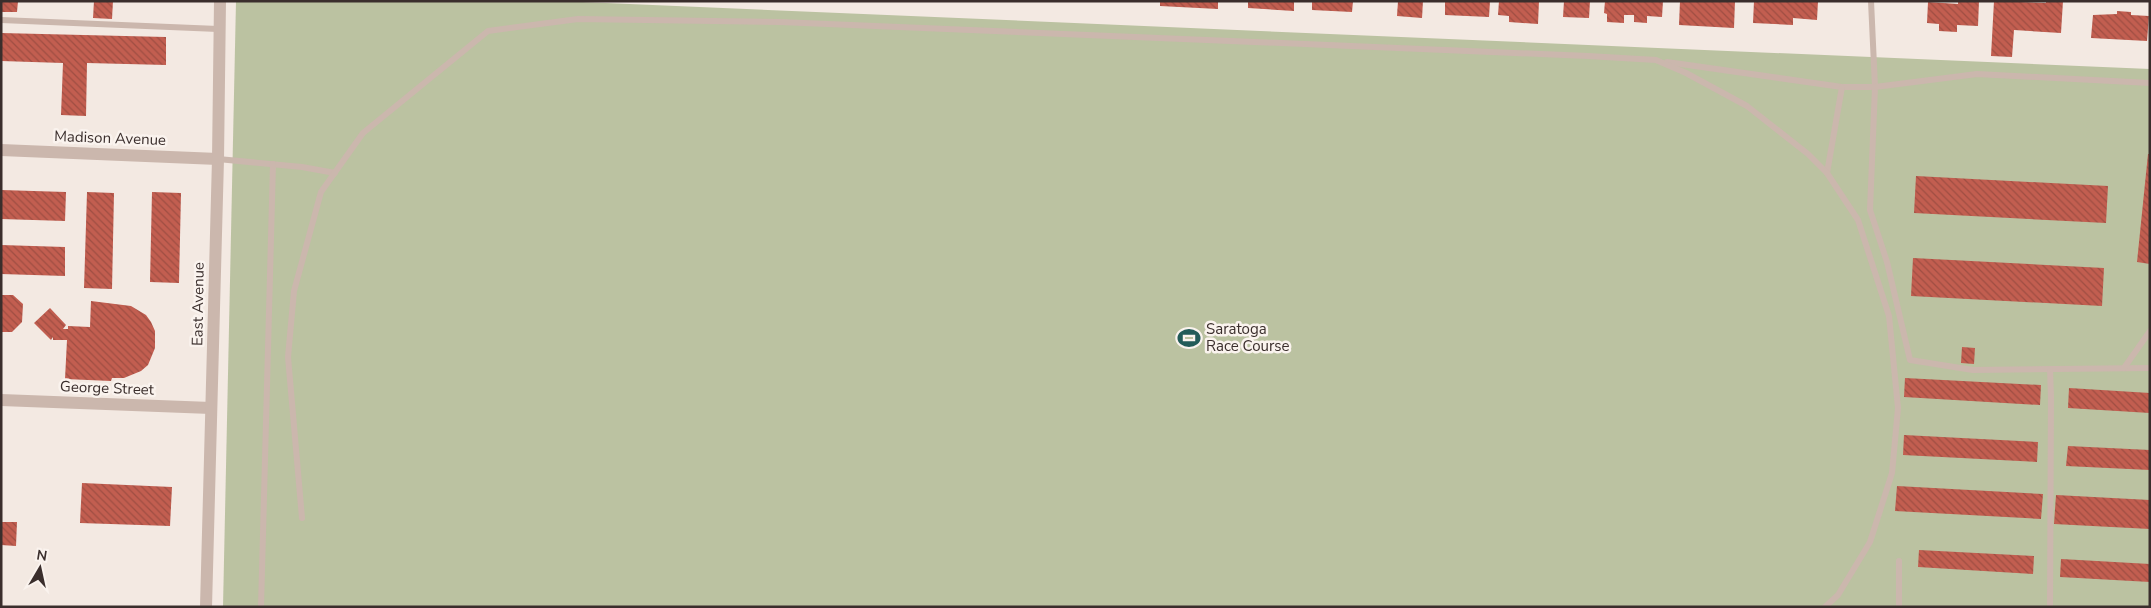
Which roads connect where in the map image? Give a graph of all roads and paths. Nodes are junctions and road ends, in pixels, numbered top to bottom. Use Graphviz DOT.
graph roads {
  1 [pos="220,1"];
  2 [pos="1871,1"];
  3 [pos="1,20"];
  4 [pos="218,29"];
  5 [pos="1656,60"];
  6 [pos="2148,82"];
  7 [pos="1842,87"];
  8 [pos="1875,87"];
  9 [pos="1,150"];
  10 [pos="218,159"];
  11 [pos="273,164"];
  12 [pos="335,173"];
  13 [pos="1827,173"];
  14 [pos="2150,331"];
  15 [pos="2124,368"];
  16 [pos="2150,368"];
  17 [pos="2050,369"];
  18 [pos="1,400"];
  19 [pos="212,408"];
  20 [pos="302,518"];
  21 [pos="1899,562"];
  22 [pos="206,607"];
  23 [pos="260,607"];
  24 [pos="1825,607"];
  25 [pos="1899,607"];
  26 [pos="2050,607"];
  1 -- 4 [label="street, East Avenue"];
  2 -- 8 [label="lane"];
  3 -- 4 [label="lane"];
  4 -- 10 [label="street, East Avenue"];
  5 -- 7 [label="lane"];
  5 -- 12 [label="lane"];
  5 -- 13 [label="lane"];
  6 -- 8 [label="lane"];
  7 -- 8 [label="lane"];
  7 -- 13 [label="lane"];
  8 -- 17 [label="lane"];
  9 -- 10 [label="street, Madison Avenue"];
  10 -- 11 [label="lane"];
  10 -- 19 [label="street, East Avenue"];
  11 -- 12 [label="lane"];
  11 -- 23 [label="lane"];
  12 -- 20 [label="lane"];
  13 -- 24 [label="lane"];
  14 -- 15 [label="lane"];
  15 -- 16 [label="lane"];
  15 -- 17 [label="lane"];
  17 -- 26 [label="lane"];
  18 -- 19 [label="street, George Street"];
  19 -- 22 [label="street, East Avenue"];
  21 -- 25 [label="lane"];
}
